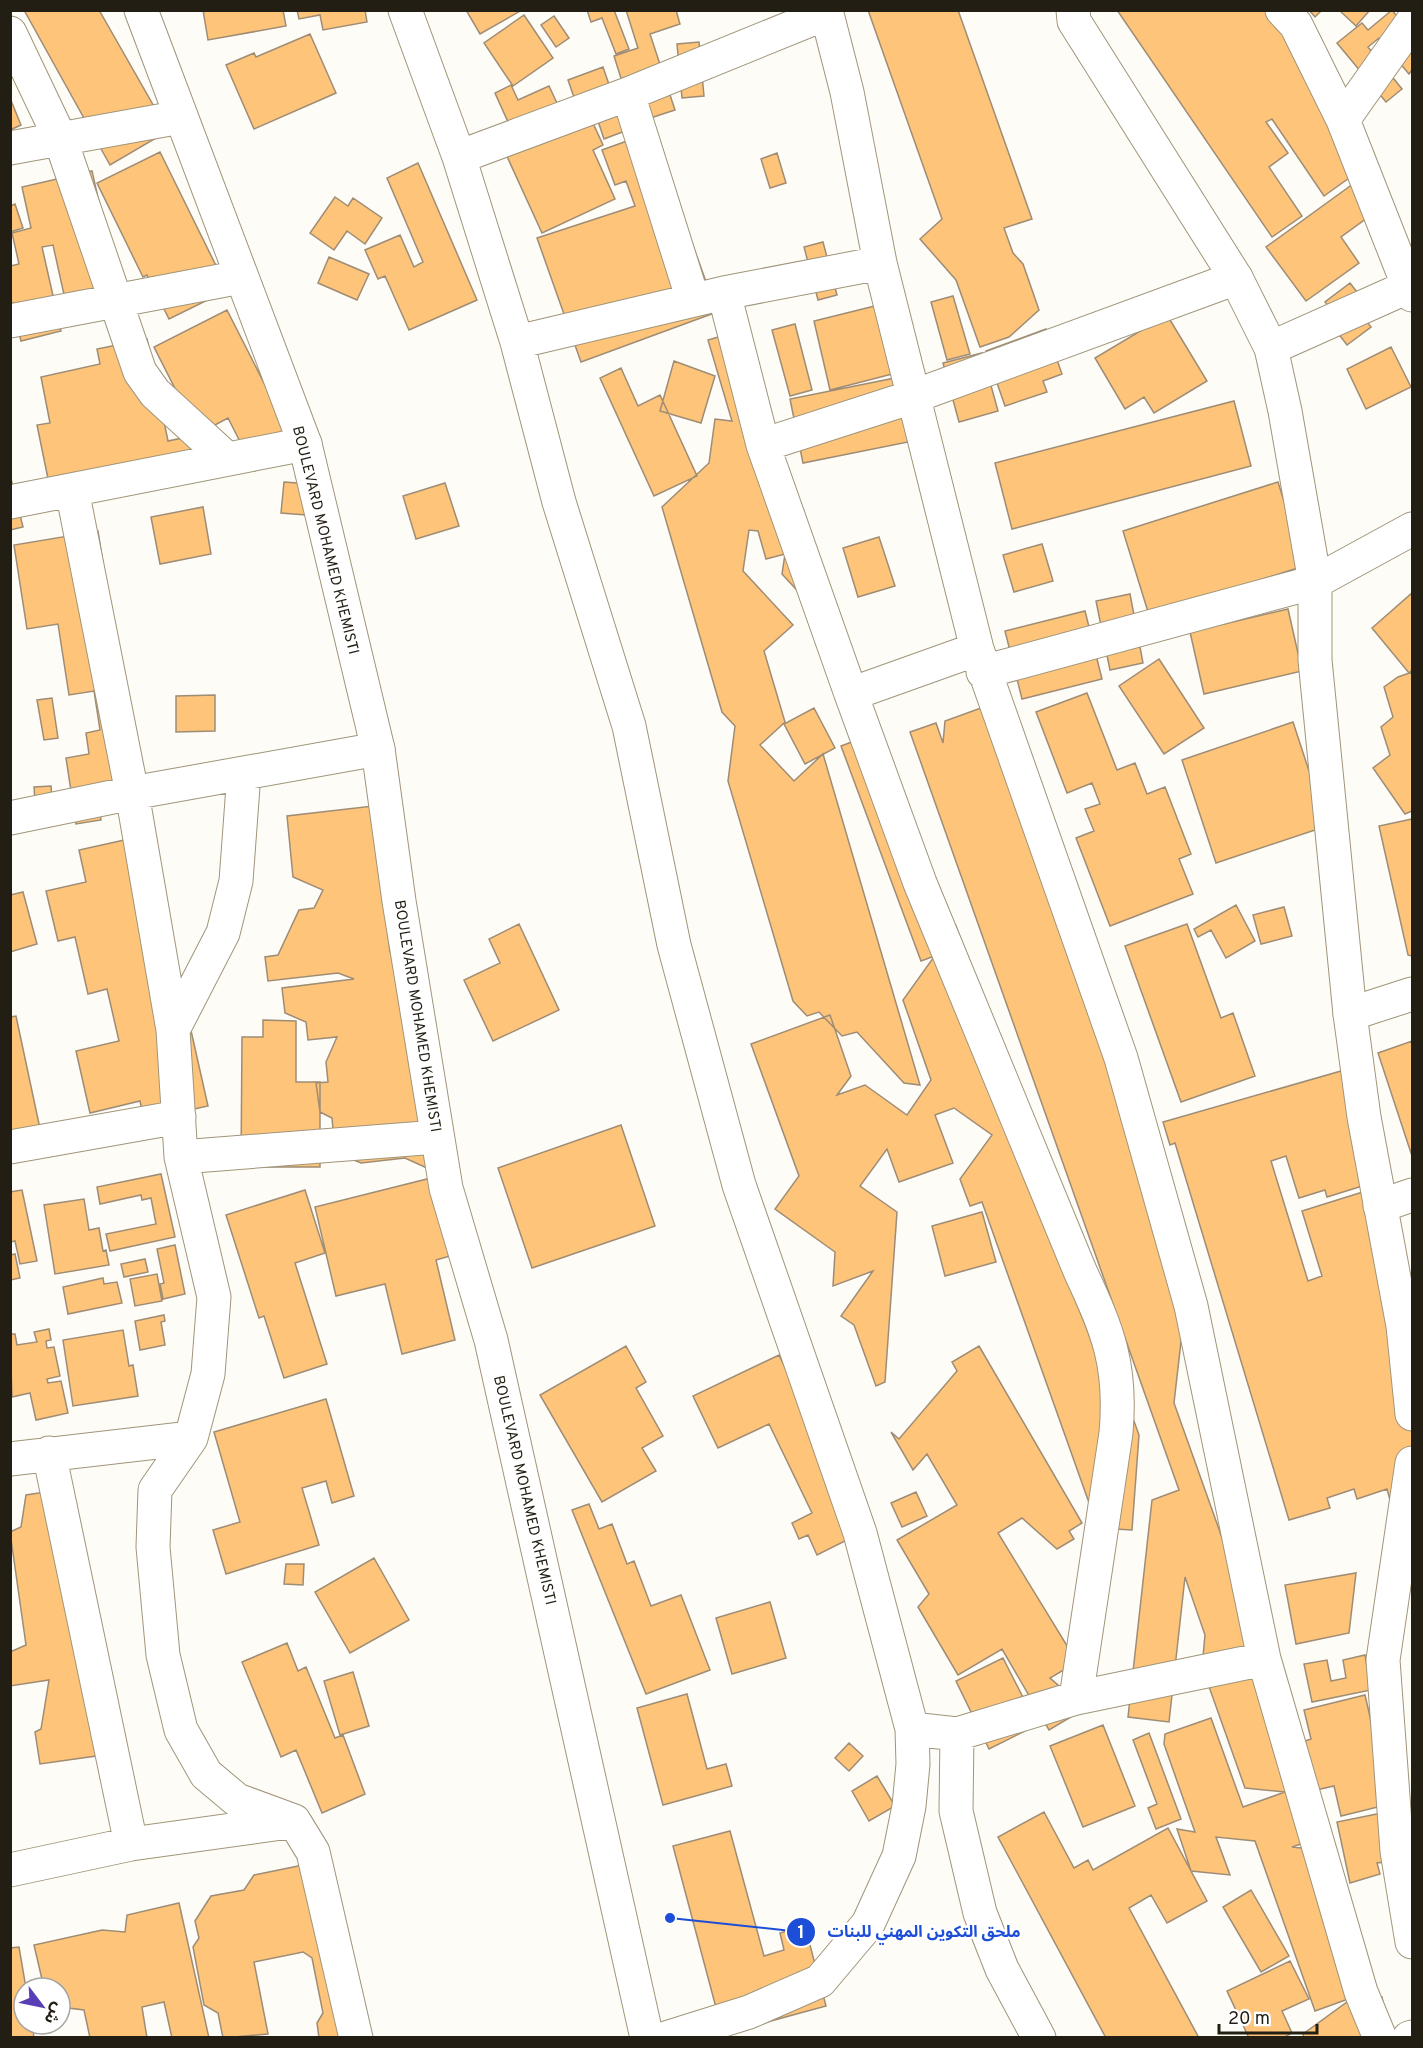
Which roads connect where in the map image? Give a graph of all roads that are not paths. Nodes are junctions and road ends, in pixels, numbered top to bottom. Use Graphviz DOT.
graph roads {
  1 [pos="141,10"];
  2 [pos="405,10"];
  3 [pos="1073,10"];
  4 [pos="1282,10"];
  5 [pos="826,12"];
  6 [pos="1413,22"];
  7 [pos="10,33"];
  8 [pos="628,94"];
  9 [pos="181,117"];
  10 [pos="1343,120"];
  11 [pos="60,138"];
  12 [pos="10,148"];
  13 [pos="459,157"];
  14 [pos="880,263"];
  15 [pos="241,277"];
  16 [pos="1236,278"];
  17 [pos="1411,289"];
  18 [pos="709,296"];
  19 [pos="117,300"];
  20 [pos="10,321"];
  21 [pos="517,342"];
  22 [pos="1271,348"];
  23 [pos="912,397"];
  24 [pos="305,444"];
  25 [pos="763,445"];
  26 [pos="227,459"];
  27 [pos="72,490"];
  28 [pos="10,502"];
  29 [pos="1413,529"];
  30 [pos="1315,582"];
  31 [pos="980,661"];
  32 [pos="850,694"];
  33 [pos="378,749"];
  34 [pos="244,773"];
  35 [pos="132,793"];
  36 [pos="10,818"];
  37 [pos="1413,994"];
  38 [pos="1350,1014"];
  39 [pos="173,1030"];
  40 [pos="179,1117"];
  41 [pos="437,1137"];
  42 [pos="10,1147"];
  43 [pos="182,1157"];
  44 [pos="1413,1196"];
  45 [pos="1380,1206"];
  46 [pos="1413,1414"];
  47 [pos="191,1438"];
  48 [pos="49,1453"];
  49 [pos="10,1459"];
  50 [pos="1413,1463"];
  51 [pos="1401,1600"];
  52 [pos="1264,1659"];
  53 [pos="1076,1698"];
  54 [pos="912,1729"];
  55 [pos="957,1734"];
  56 [pos="294,1821"];
  57 [pos="131,1844"];
  58 [pos="1405,1846"];
  59 [pos="10,1870"];
  60 [pos="1413,1942"];
  61 [pos="356,2037"];
  62 [pos="647,2037"];
  63 [pos="666,2037"];
  64 [pos="1039,2037"];
  65 [pos="1380,2037"];
  1 -- 9 [label="street, BOULEVARD MOHAMED KHEMISTI"];
  2 -- 13 [label="street"];
  3 -- 16 [label="street"];
  4 -- 10 [label="street"];
  5 -- 8 [label="street"];
  5 -- 14 [label="street"];
  6 -- 10 [label="street"];
  7 -- 11 [label="street"];
  8 -- 13 [label="street"];
  8 -- 18 [label="street"];
  9 -- 11 [label="street"];
  9 -- 15 [label="street, BOULEVARD MOHAMED KHEMISTI"];
  10 -- 17 [label="street"];
  11 -- 12 [label="street"];
  11 -- 19 [label="street"];
  13 -- 21 [label="street"];
  14 -- 18 [label="street"];
  14 -- 23 [label="street"];
  15 -- 19 [label="street"];
  15 -- 24 [label="street, BOULEVARD MOHAMED KHEMISTI"];
  16 -- 22 [label="street"];
  16 -- 23 [label="street"];
  17 -- 22 [label="street"];
  18 -- 21 [label="street"];
  18 -- 25 [label="street"];
  19 -- 20 [label="street"];
  19 -- 26 [label="street"];
  21 -- 54 [label="street"];
  22 -- 30 [label="street"];
  23 -- 25 [label="street"];
  23 -- 31 [label="street"];
  24 -- 26 [label="street"];
  24 -- 33 [label="street, BOULEVARD MOHAMED KHEMISTI"];
  25 -- 32 [label="street"];
  26 -- 27 [label="street"];
  27 -- 28 [label="street"];
  27 -- 35 [label="street"];
  29 -- 30 [label="street"];
  30 -- 31 [label="street"];
  30 -- 38 [label="street"];
  31 -- 32 [label="street"];
  31 -- 52 [label="street"];
  32 -- 53 [label="street"];
  33 -- 34 [label="street"];
  33 -- 41 [label="street, BOULEVARD MOHAMED KHEMISTI"];
  34 -- 35 [label="street"];
  34 -- 39 [label="street"];
  35 -- 36 [label="street"];
  35 -- 39 [label="street"];
  37 -- 38 [label="street"];
  38 -- 45 [label="street"];
  39 -- 40 [label="street"];
  40 -- 42 [label="street"];
  40 -- 43 [label="street"];
  41 -- 43 [label="street"];
  41 -- 62 [label="street, BOULEVARD MOHAMED KHEMISTI"];
  43 -- 47 [label="street"];
  44 -- 45 [label="street"];
  45 -- 46 [label="street"];
  47 -- 48 [label="street"];
  47 -- 56 [label="street"];
  48 -- 49 [label="street"];
  48 -- 57 [label="street"];
  50 -- 51 [label="street"];
  51 -- 58 [label="street"];
  52 -- 53 [label="street"];
  52 -- 65 [label="street"];
  53 -- 55 [label="street"];
  54 -- 55 [label="street"];
  54 -- 63 [label="street"];
  55 -- 64 [label="street"];
  56 -- 57 [label="street"];
  56 -- 61 [label="street"];
  57 -- 59 [label="street"];
  58 -- 60 [label="street"];
}
